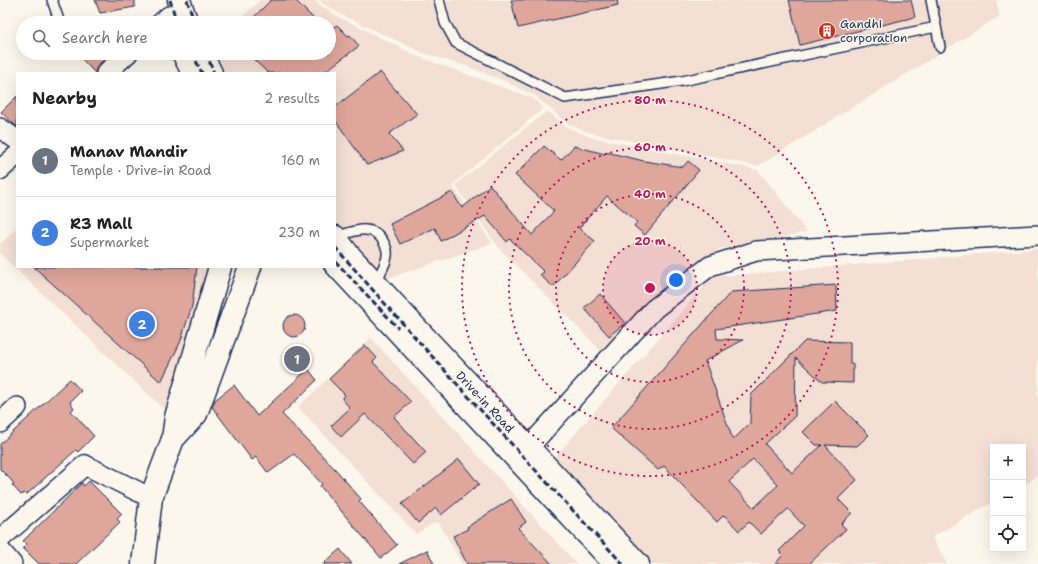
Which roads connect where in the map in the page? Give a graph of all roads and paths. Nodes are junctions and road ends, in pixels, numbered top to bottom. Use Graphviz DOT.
graph roads {
  1 [pos="52,0"];
  2 [pos="439,0"];
  3 [pos="931,0"];
  4 [pos="58,16"];
  5 [pos="936,27"];
  6 [pos="940,47"];
  7 [pos="120,60"];
  8 [pos="186,60"];
  9 [pos="204,60"];
  10 [pos="107,72"];
  11 [pos="192,72"];
  12 [pos="210,72"];
  13 [pos="0,128"];
  14 [pos="16,139"];
  15 [pos="16,156"];
  16 [pos="0,170"];
  17 [pos="1038,235"];
  18 [pos="336,237"];
  19 [pos="336,238"];
  20 [pos="336,265"];
  21 [pos="220,268"];
  22 [pos="250,268"];
  23 [pos="375,284"];
  24 [pos="17,408"];
  25 [pos="0,423"];
  26 [pos="173,439"];
  27 [pos="525,456"];
  28 [pos="151,498"];
  29 [pos="0,539"];
  30 [pos="0,550"];
  31 [pos="12,564"];
  32 [pos="144,564"];
  33 [pos="615,564"];
  34 [pos="638,564"];
  1 -- 4 [label="lane"];
  2 -- 5 [label="lane"];
  3 -- 5 [label="lane"];
  5 -- 6 [label="lane"];
  7 -- 10 [label="street"];
  8 -- 11 [label="main road"];
  9 -- 12 [label="main road"];
  13 -- 14 [label="street"];
  15 -- 16 [label="street"];
  17 -- 27 [label="street"];
  18 -- 23 [label="lane"];
  19 -- 23 [label="main road, Drive-in Road"];
  20 -- 27 [label="main road, Drive-in Road"];
  21 -- 26 [label="main road"];
  22 -- 26 [label="main road"];
  23 -- 27 [label="main road, Drive-in Road"];
  24 -- 25 [label="street"];
  26 -- 28 [label="main road"];
  27 -- 33 [label="main road, Drive-in Road"];
  27 -- 34 [label="main road, Drive-in Road"];
  28 -- 29 [label="street"];
  28 -- 32 [label="main road"];
  30 -- 31 [label="street"];
}
